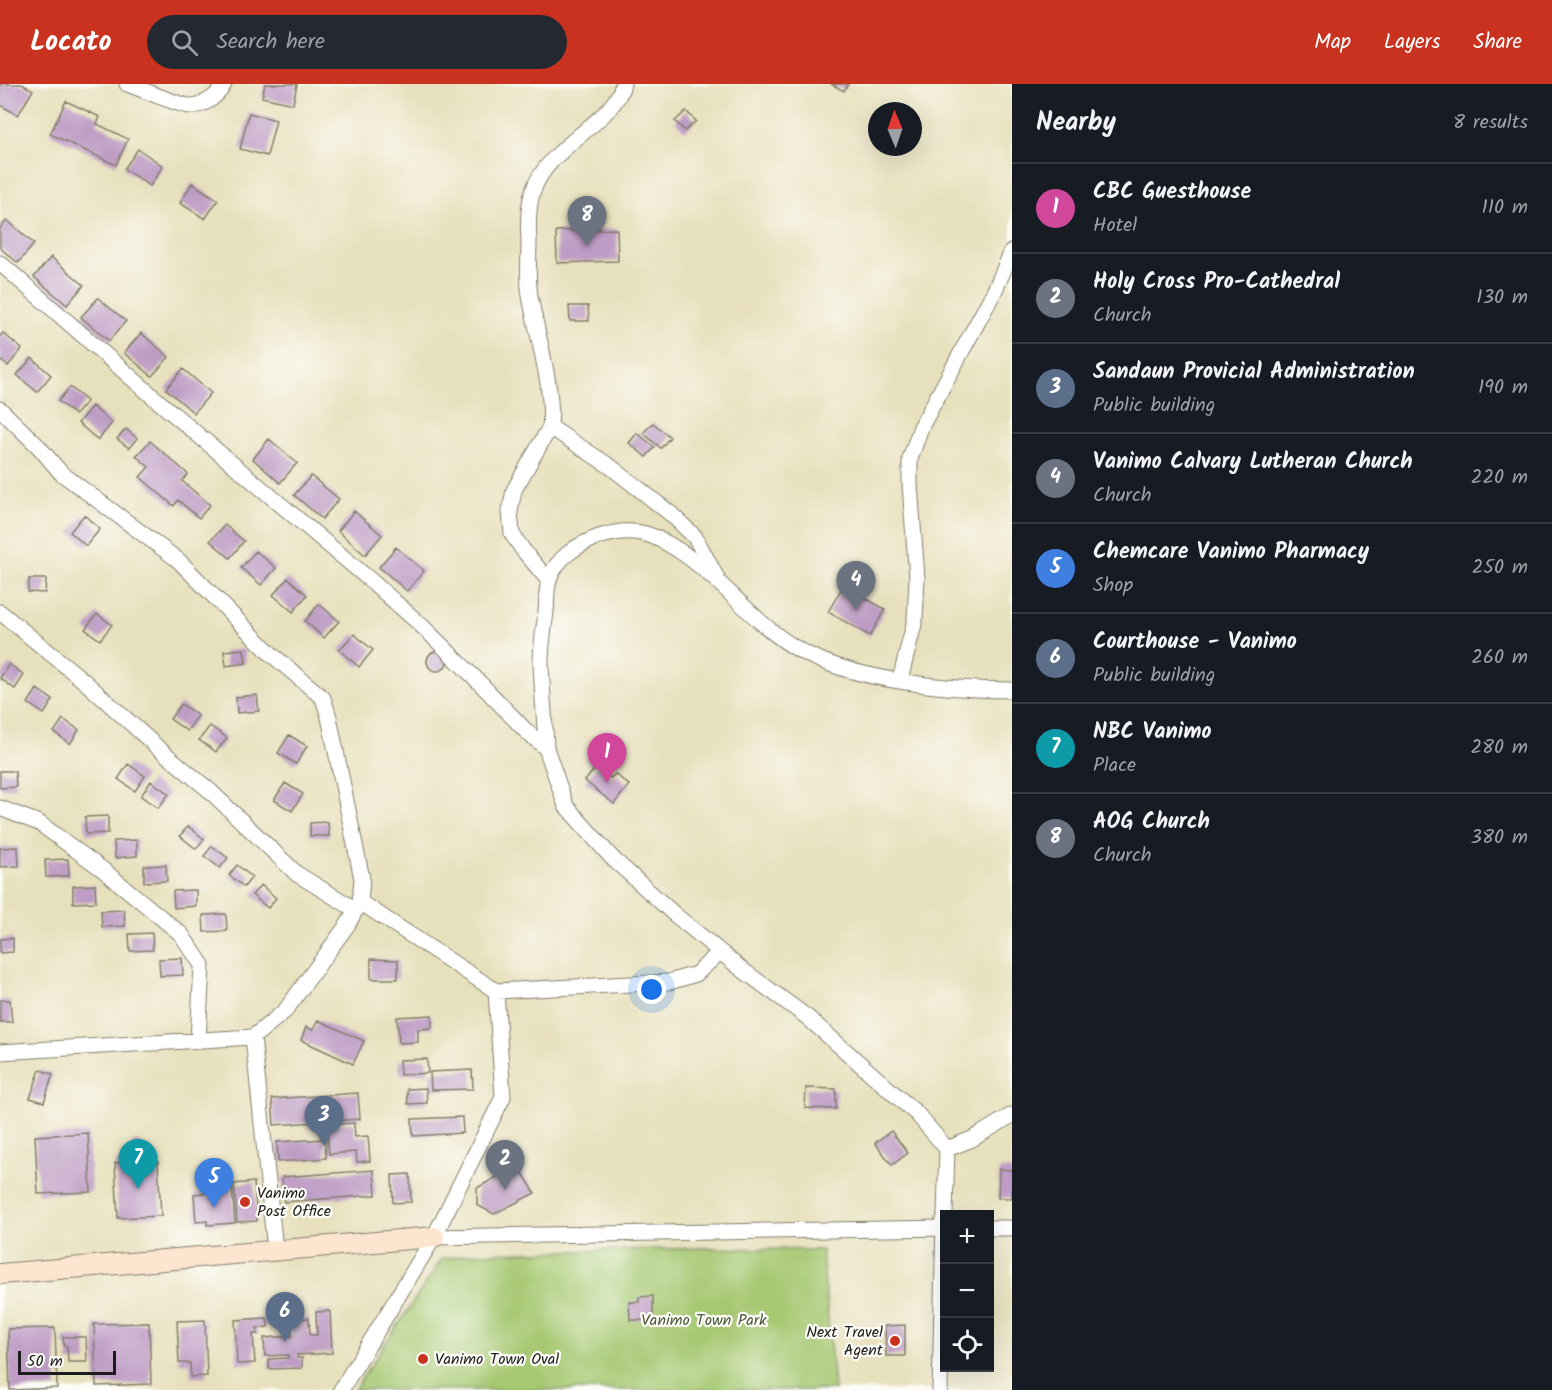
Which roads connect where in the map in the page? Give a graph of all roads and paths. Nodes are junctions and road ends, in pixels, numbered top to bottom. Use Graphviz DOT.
graph roads {
  1 [pos="127,84"];
  2 [pos="224,84"];
  3 [pos="623,84"];
  4 [pos="1012,251"];
  5 [pos="0,263"];
  6 [pos="0,409"];
  7 [pos="550,427"];
  8 [pos="549,580"];
  9 [pos="721,586"];
  10 [pos="0,612"];
  11 [pos="900,680"];
  12 [pos="1012,690"];
  13 [pos="546,748"];
  14 [pos="0,808"];
  15 [pos="358,906"];
  16 [pos="720,952"];
  17 [pos="496,991"];
  18 [pos="253,1037"];
  19 [pos="198,1041"];
  20 [pos="0,1052"];
  21 [pos="1012,1115"];
  22 [pos="947,1149"];
  23 [pos="945,1210"];
  24 [pos="940,1228"];
  25 [pos="994,1228"];
  26 [pos="1012,1228"];
  27 [pos="434,1237"];
  28 [pos="275,1250"];
  29 [pos="943,1264"];
  30 [pos="0,1274"];
  31 [pos="341,1390"];
  32 [pos="940,1390"];
  1 -- 2 [label="street"];
  3 -- 7 [label="street"];
  4 -- 11 [label="street"];
  5 -- 13 [label="street"];
  6 -- 15 [label="street"];
  7 -- 8 [label="street"];
  7 -- 9 [label="street"];
  8 -- 9 [label="street"];
  8 -- 13 [label="street"];
  9 -- 11 [label="street"];
  10 -- 15 [label="street"];
  11 -- 12 [label="street"];
  13 -- 16 [label="street"];
  14 -- 19 [label="street"];
  15 -- 17 [label="street"];
  15 -- 18 [label="street"];
  16 -- 17 [label="street"];
  16 -- 22 [label="street"];
  17 -- 27 [label="street"];
  18 -- 19 [label="street"];
  18 -- 28 [label="street"];
  19 -- 20 [label="street"];
  21 -- 22 [label="street"];
  22 -- 23 [label="street"];
  24 -- 27 [label="street"];
  25 -- 26 [label="street"];
  27 -- 28 [label="street"];
  27 -- 31 [label="street"];
  28 -- 30 [label="street"];
  29 -- 32 [label="street"];
}
